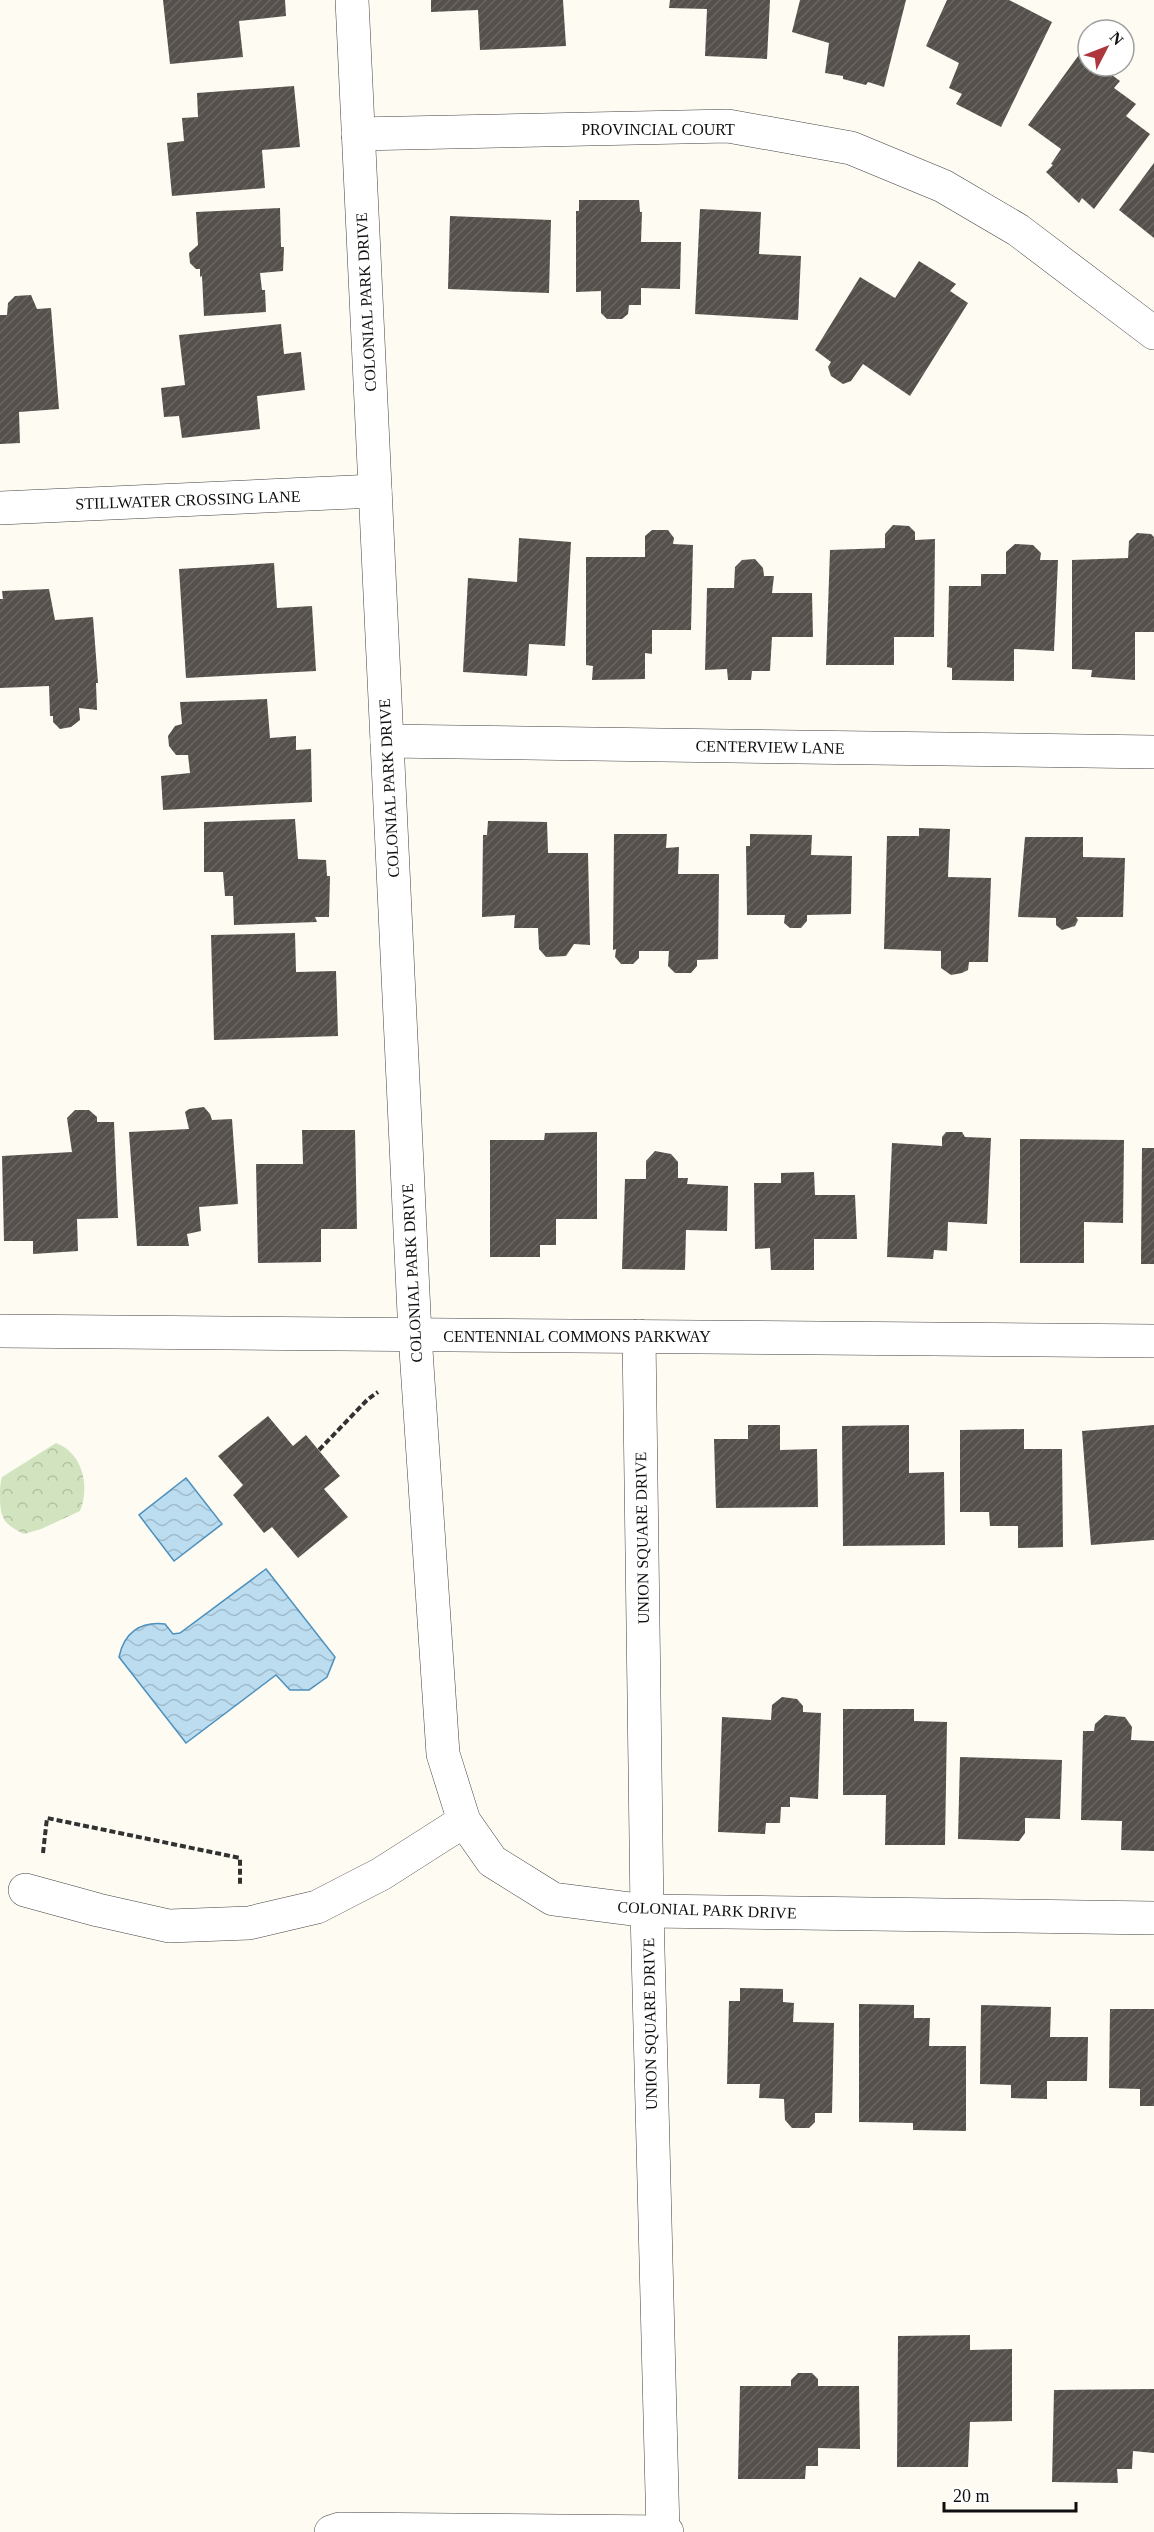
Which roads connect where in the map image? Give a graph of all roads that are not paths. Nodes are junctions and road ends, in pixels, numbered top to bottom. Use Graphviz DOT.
graph roads {
  1 [pos="352,0"];
  2 [pos="358,134"];
  3 [pos="1154,333"];
  4 [pos="375,491"];
  5 [pos="0,507"];
  6 [pos="387,741"];
  7 [pos="1154,752"];
  8 [pos="0,1331"];
  9 [pos="415,1335"];
  10 [pos="639,1336"];
  11 [pos="1154,1341"];
  12 [pos="464,1821"];
  13 [pos="34,1877"];
  14 [pos="647,1911"];
  15 [pos="1154,1918"];
  16 [pos="331,2532"];
  17 [pos="663,2532"];
  18 [pos="667,2532"];
  1 -- 2 [label="street, COLONIAL PARK DRIVE"];
  2 -- 3 [label="street, PROVINCIAL COURT"];
  2 -- 4 [label="street, COLONIAL PARK DRIVE"];
  4 -- 5 [label="street, STILLWATER CROSSING LANE"];
  4 -- 6 [label="street, COLONIAL PARK DRIVE"];
  6 -- 7 [label="street, CENTERVIEW LANE"];
  6 -- 9 [label="street, COLONIAL PARK DRIVE"];
  8 -- 9 [label="street, CENTENNIAL COMMONS PARKWAY"];
  9 -- 10 [label="street, CENTENNIAL COMMONS PARKWAY"];
  9 -- 12 [label="street, COLONIAL PARK DRIVE"];
  10 -- 11 [label="street, CENTENNIAL COMMONS PARKWAY"];
  10 -- 14 [label="street, UNION SQUARE DRIVE"];
  12 -- 13 [label="street"];
  12 -- 14 [label="street, COLONIAL PARK DRIVE"];
  14 -- 15 [label="street, COLONIAL PARK DRIVE"];
  14 -- 17 [label="street, UNION SQUARE DRIVE"];
  16 -- 17 [label="street"];
  17 -- 18 [label="street"];
}
